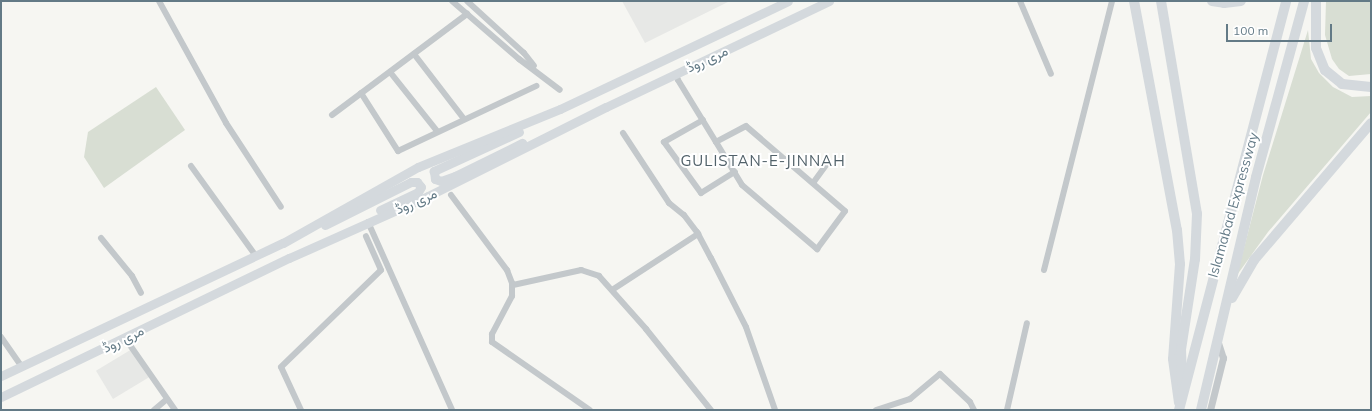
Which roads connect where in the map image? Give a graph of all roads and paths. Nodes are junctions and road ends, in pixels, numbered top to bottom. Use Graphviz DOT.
graph roads {
  1 [pos="158,1"];
  2 [pos="452,1"];
  3 [pos="466,1"];
  4 [pos="829,1"];
  5 [pos="1020,1"];
  6 [pos="1112,1"];
  7 [pos="1134,1"];
  8 [pos="1161,1"];
  9 [pos="1212,1"];
  10 [pos="1241,1"];
  11 [pos="1286,1"];
  12 [pos="1304,1"];
  13 [pos="1316,1"];
  14 [pos="785,2"];
  15 [pos="467,14"];
  16 [pos="414,54"];
  17 [pos="390,72"];
  18 [pos="538,72"];
  19 [pos="676,74"];
  20 [pos="1051,74"];
  21 [pos="536,86"];
  22 [pos="1371,87"];
  23 [pos="560,90"];
  24 [pos="361,93"];
  25 [pos="606,106"];
  26 [pos="560,109"];
  27 [pos="332,114"];
  28 [pos="464,118"];
  29 [pos="703,120"];
  30 [pos="1371,123"];
  31 [pos="437,131"];
  32 [pos="623,133"];
  33 [pos="716,142"];
  34 [pos="828,162"];
  35 [pos="191,166"];
  36 [pos="735,172"];
  37 [pos="813,183"];
  38 [pos="451,195"];
  39 [pos="281,207"];
  40 [pos="368,222"];
  41 [pos="698,234"];
  42 [pos="366,236"];
  43 [pos="101,238"];
  44 [pos="283,243"];
  45 [pos="256,256"];
  46 [pos="289,258"];
  47 [pos="1044,270"];
  48 [pos="513,285"];
  49 [pos="612,290"];
  50 [pos="141,293"];
  51 [pos="1225,309"];
  52 [pos="1027,323"];
  53 [pos="1,338"];
  54 [pos="125,338"];
  55 [pos="1218,343"];
  56 [pos="21,366"];
  57 [pos="1,376"];
  58 [pos="1,397"];
  59 [pos="1182,397"];
  60 [pos="166,399"];
  61 [pos="895,402"];
  62 [pos="1179,409"];
  63 [pos="154,410"];
  64 [pos="175,410"];
  65 [pos="300,410"];
  66 [pos="452,410"];
  67 [pos="590,410"];
  68 [pos="711,410"];
  69 [pos="775,410"];
  70 [pos="876,410"];
  71 [pos="897,410"];
  72 [pos="974,410"];
  73 [pos="1007,410"];
  74 [pos="1201,410"];
  75 [pos="1210,410"];
  1 -- 39 [label="street"];
  2 -- 15 [label="street"];
  3 -- 18 [label="street"];
  4 -- 19 [label="main road, مری روڈ"];
  5 -- 20 [label="street"];
  6 -- 47 [label="street"];
  7 -- 62 [label="highway"];
  8 -- 59 [label="highway"];
  9 -- 10 [label="highway"];
  11 -- 59 [label="highway, Islamabad Expressway"];
  12 -- 51 [label="highway, Islamabad Expressway"];
  13 -- 22 [label="highway"];
  14 -- 26 [label="main road, مری روڈ"];
  15 -- 16 [label="street"];
  15 -- 18 [label="street"];
  16 -- 17 [label="street"];
  16 -- 28 [label="street"];
  17 -- 24 [label="street"];
  17 -- 31 [label="street"];
  18 -- 23 [label="street"];
  19 -- 25 [label="main road, مری روڈ"];
  19 -- 29 [label="street"];
  21 -- 28 [label="street"];
  24 -- 27 [label="street"];
  24 -- 31 [label="street"];
  25 -- 26 [label="main road"];
  25 -- 40 [label="main road, مری روڈ"];
  26 -- 44 [label="main road, مری روڈ"];
  28 -- 31 [label="street"];
  29 -- 33 [label="street"];
  29 -- 36 [label="street"];
  30 -- 51 [label="highway"];
  32 -- 41 [label="street"];
  33 -- 36 [label="street"];
  33 -- 37 [label="street"];
  34 -- 37 [label="street"];
  35 -- 45 [label="street"];
  36 -- 37 [label="street"];
  38 -- 48 [label="street"];
  40 -- 46 [label="main road, مری روڈ"];
  40 -- 66 [label="street"];
  41 -- 49 [label="street"];
  41 -- 69 [label="street"];
  42 -- 65 [label="street"];
  43 -- 50 [label="street"];
  44 -- 45 [label="main road, مری روڈ"];
  44 -- 46 [label="main road"];
  45 -- 56 [label="main road, مری روڈ"];
  46 -- 54 [label="main road, مری روڈ"];
  48 -- 49 [label="street"];
  48 -- 67 [label="street"];
  49 -- 68 [label="street"];
  51 -- 55 [label="highway, Islamabad Expressway"];
  52 -- 73 [label="street"];
  53 -- 56 [label="street"];
  54 -- 58 [label="main road, مری روڈ"];
  54 -- 60 [label="street"];
  55 -- 74 [label="highway, Islamabad Expressway"];
  55 -- 75 [label="street"];
  56 -- 57 [label="main road, مری روڈ"];
  59 -- 62 [label="highway, Islamabad Expressway"];
  60 -- 63 [label="street"];
  60 -- 64 [label="street"];
  61 -- 70 [label="street"];
  61 -- 71 [label="street"];
  61 -- 72 [label="street"];
}
